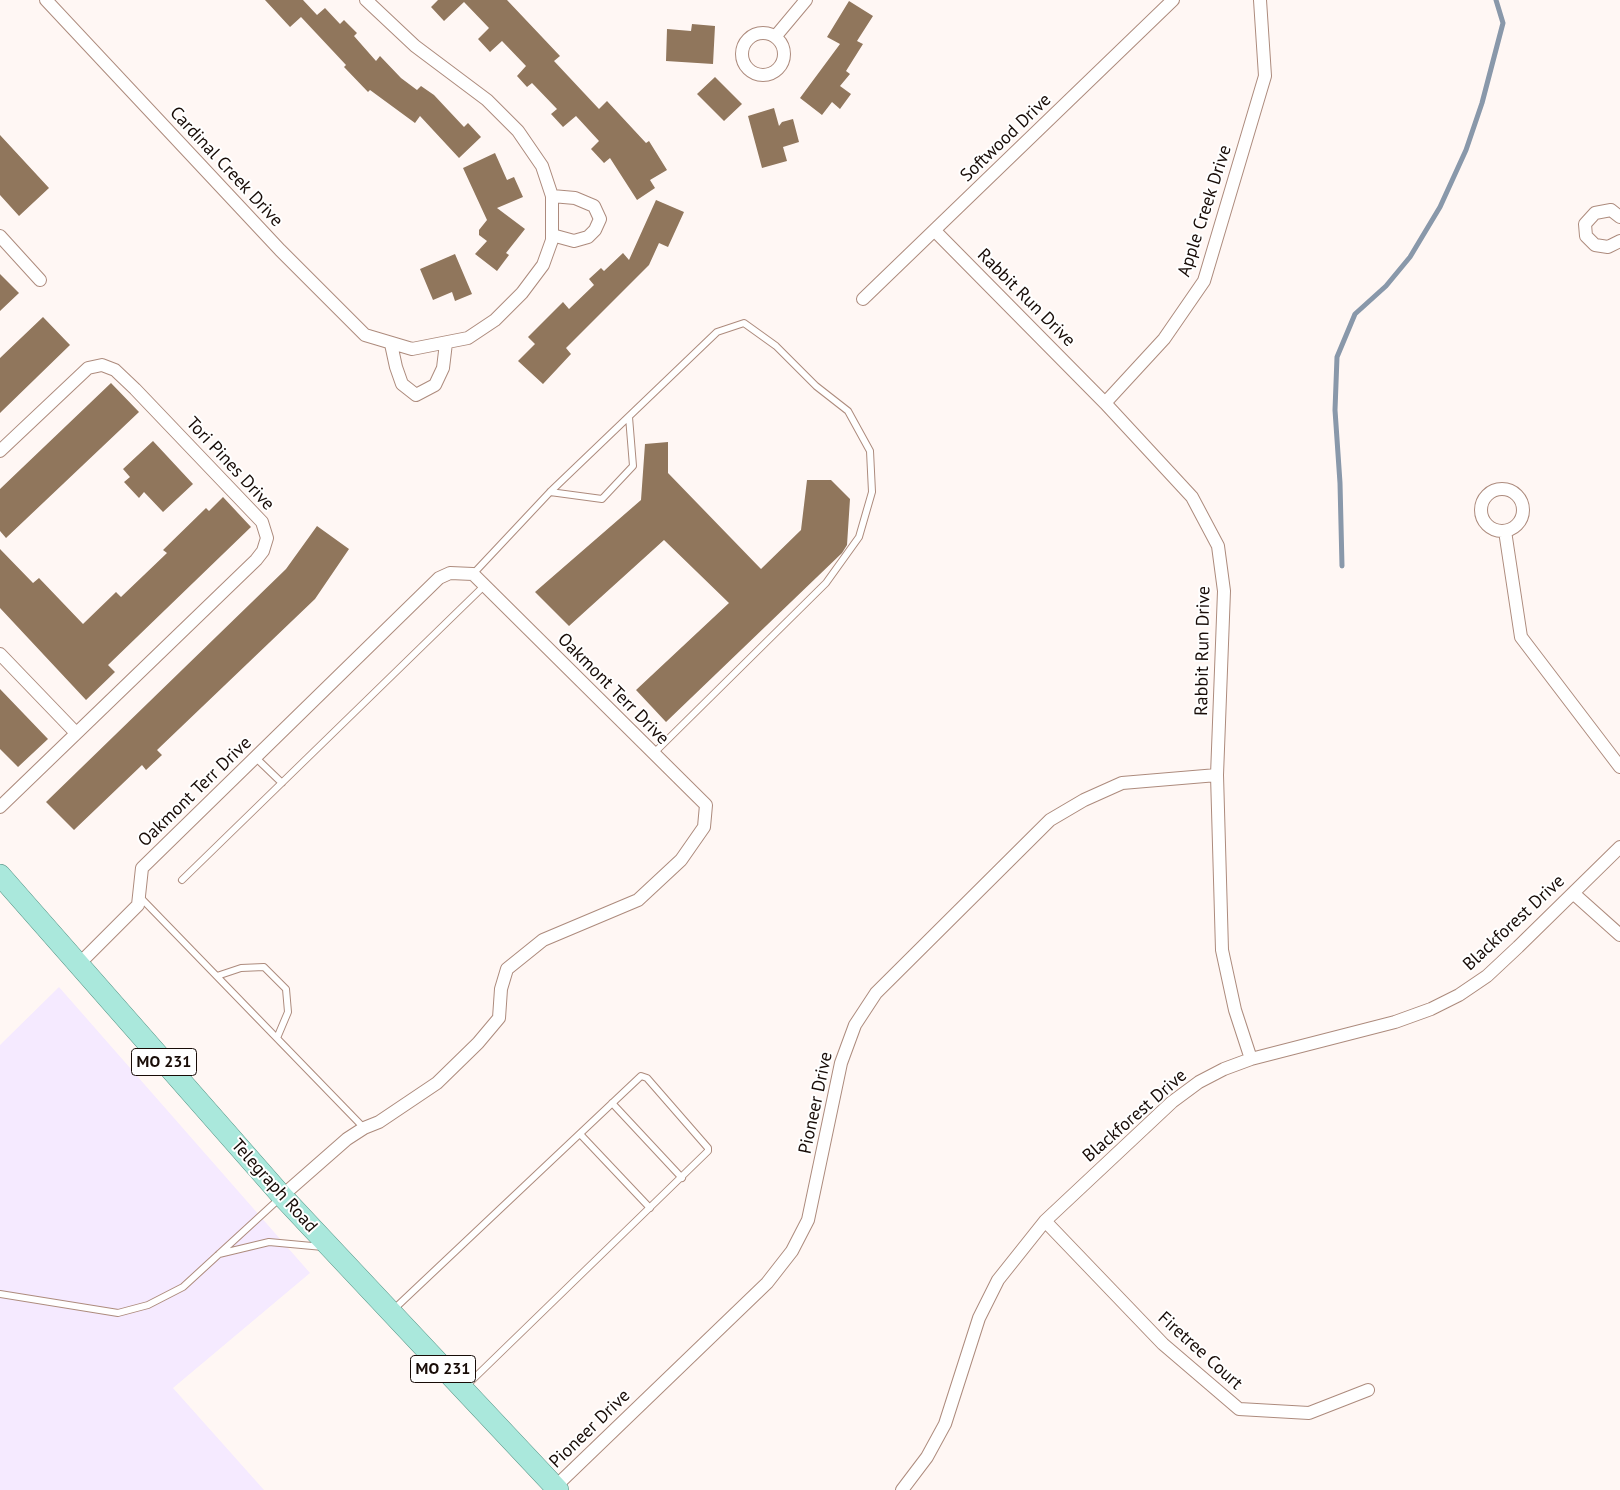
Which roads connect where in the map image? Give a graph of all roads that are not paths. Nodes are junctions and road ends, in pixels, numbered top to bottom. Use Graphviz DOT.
graph roads {
  1 [pos="46,0"];
  2 [pos="366,0"];
  3 [pos="806,0"];
  4 [pos="1173,0"];
  5 [pos="1260,0"];
  6 [pos="776,38"];
  7 [pos="552,196"];
  8 [pos="1620,217"];
  9 [pos="935,231"];
  10 [pos="0,236"];
  11 [pos="552,236"];
  12 [pos="1620,241"];
  13 [pos="40,280"];
  14 [pos="863,299"];
  15 [pos="446,343"];
  16 [pos="391,344"];
  17 [pos="1105,403"];
  18 [pos="629,417"];
  19 [pos="0,451"];
  20 [pos="550,492"];
  21 [pos="1504,531"];
  22 [pos="473,574"];
  23 [pos="485,586"];
  24 [pos="0,654"];
  25 [pos="76,733"];
  26 [pos="653,754"];
  27 [pos="255,757"];
  28 [pos="1620,766"];
  29 [pos="1217,775"];
  30 [pos="282,783"];
  31 [pos="0,807"];
  32 [pos="1620,847"];
  33 [pos="0,875"];
  34 [pos="182,880"];
  35 [pos="1573,893"];
  36 [pos="139,896"];
  37 [pos="1620,935"];
  38 [pos="80,963"];
  39 [pos="217,976"];
  40 [pos="277,1038"];
  41 [pos="1250,1059"];
  42 [pos="612,1103"];
  43 [pos="364,1128"];
  44 [pos="580,1134"];
  45 [pos="682,1178"];
  46 [pos="282,1196"];
  47 [pos="650,1208"];
  48 [pos="1045,1221"];
  49 [pos="330,1248"];
  50 [pos="218,1255"];
  51 [pos="0,1294"];
  52 [pos="390,1312"];
  53 [pos="462,1390"];
  54 [pos="1368,1390"];
  55 [pos="556,1488"];
  56 [pos="902,1490"];
  1 -- 16 [label="street, Cardinal Creek Drive"];
  2 -- 7 [label="street, Cardinal Creek Drive"];
  3 -- 6 [label="street"];
  4 -- 9 [label="street, Softwood Drive"];
  5 -- 17 [label="street, Apple Creek Drive"];
  7 -- 11 [label="street, Cardinal Creek Drive"];
  7 -- 11 [label="street"];
  8 -- 12 [label="street"];
  9 -- 14 [label="street, Softwood Drive"];
  9 -- 17 [label="street, Rabbit Run Drive"];
  10 -- 13 [label="street"];
  11 -- 15 [label="street, Cardinal Creek Drive"];
  15 -- 16 [label="street, Cardinal Creek Drive"];
  15 -- 16 [label="street"];
  17 -- 29 [label="street, Rabbit Run Drive"];
  18 -- 20 [label="lane"];
  18 -- 20 [label="lane"];
  18 -- 26 [label="lane"];
  19 -- 25 [label="street, Tori Pines Drive"];
  20 -- 22 [label="lane"];
  21 -- 28 [label="street"];
  22 -- 23 [label="street, Oakmont Terr Drive"];
  22 -- 27 [label="street, Oakmont Terr Drive"];
  23 -- 26 [label="street, Oakmont Terr Drive"];
  23 -- 30 [label="lane"];
  24 -- 25 [label="street"];
  25 -- 31 [label="street, Tori Pines Drive"];
  26 -- 43 [label="street, Oakmont Terr Drive"];
  27 -- 30 [label="lane"];
  27 -- 36 [label="street, Oakmont Terr Drive"];
  29 -- 41 [label="street, Rabbit Run Drive"];
  29 -- 55 [label="street, Pioneer Drive"];
  30 -- 34 [label="lane"];
  32 -- 35 [label="street, Blackforest Drive"];
  33 -- 38 [label="main road, Telegraph Road / MO 231"];
  35 -- 37 [label="street"];
  35 -- 41 [label="street, Blackforest Drive"];
  36 -- 38 [label="street, Oakmont Terr Drive"];
  36 -- 39 [label="lane"];
  38 -- 46 [label="main road, Telegraph Road / MO 231"];
  39 -- 40 [label="lane"];
  39 -- 40 [label="lane"];
  40 -- 43 [label="lane"];
  41 -- 48 [label="street, Blackforest Drive"];
  42 -- 44 [label="lane"];
  42 -- 45 [label="lane"];
  42 -- 45 [label="lane"];
  43 -- 46 [label="street, Oakmont Terr Drive"];
  44 -- 47 [label="lane"];
  44 -- 52 [label="lane"];
  45 -- 47 [label="lane"];
  46 -- 49 [label="main road, Telegraph Road / MO 231"];
  46 -- 50 [label="lane"];
  47 -- 53 [label="lane"];
  48 -- 54 [label="street, Firetree Court"];
  48 -- 56 [label="street, Blackforest Drive"];
  49 -- 50 [label="lane"];
  49 -- 52 [label="main road, Telegraph Road / MO 231"];
  50 -- 51 [label="lane"];
  52 -- 53 [label="main road, Telegraph Road / MO 231"];
  53 -- 55 [label="main road, Telegraph Road / MO 231"];
}
